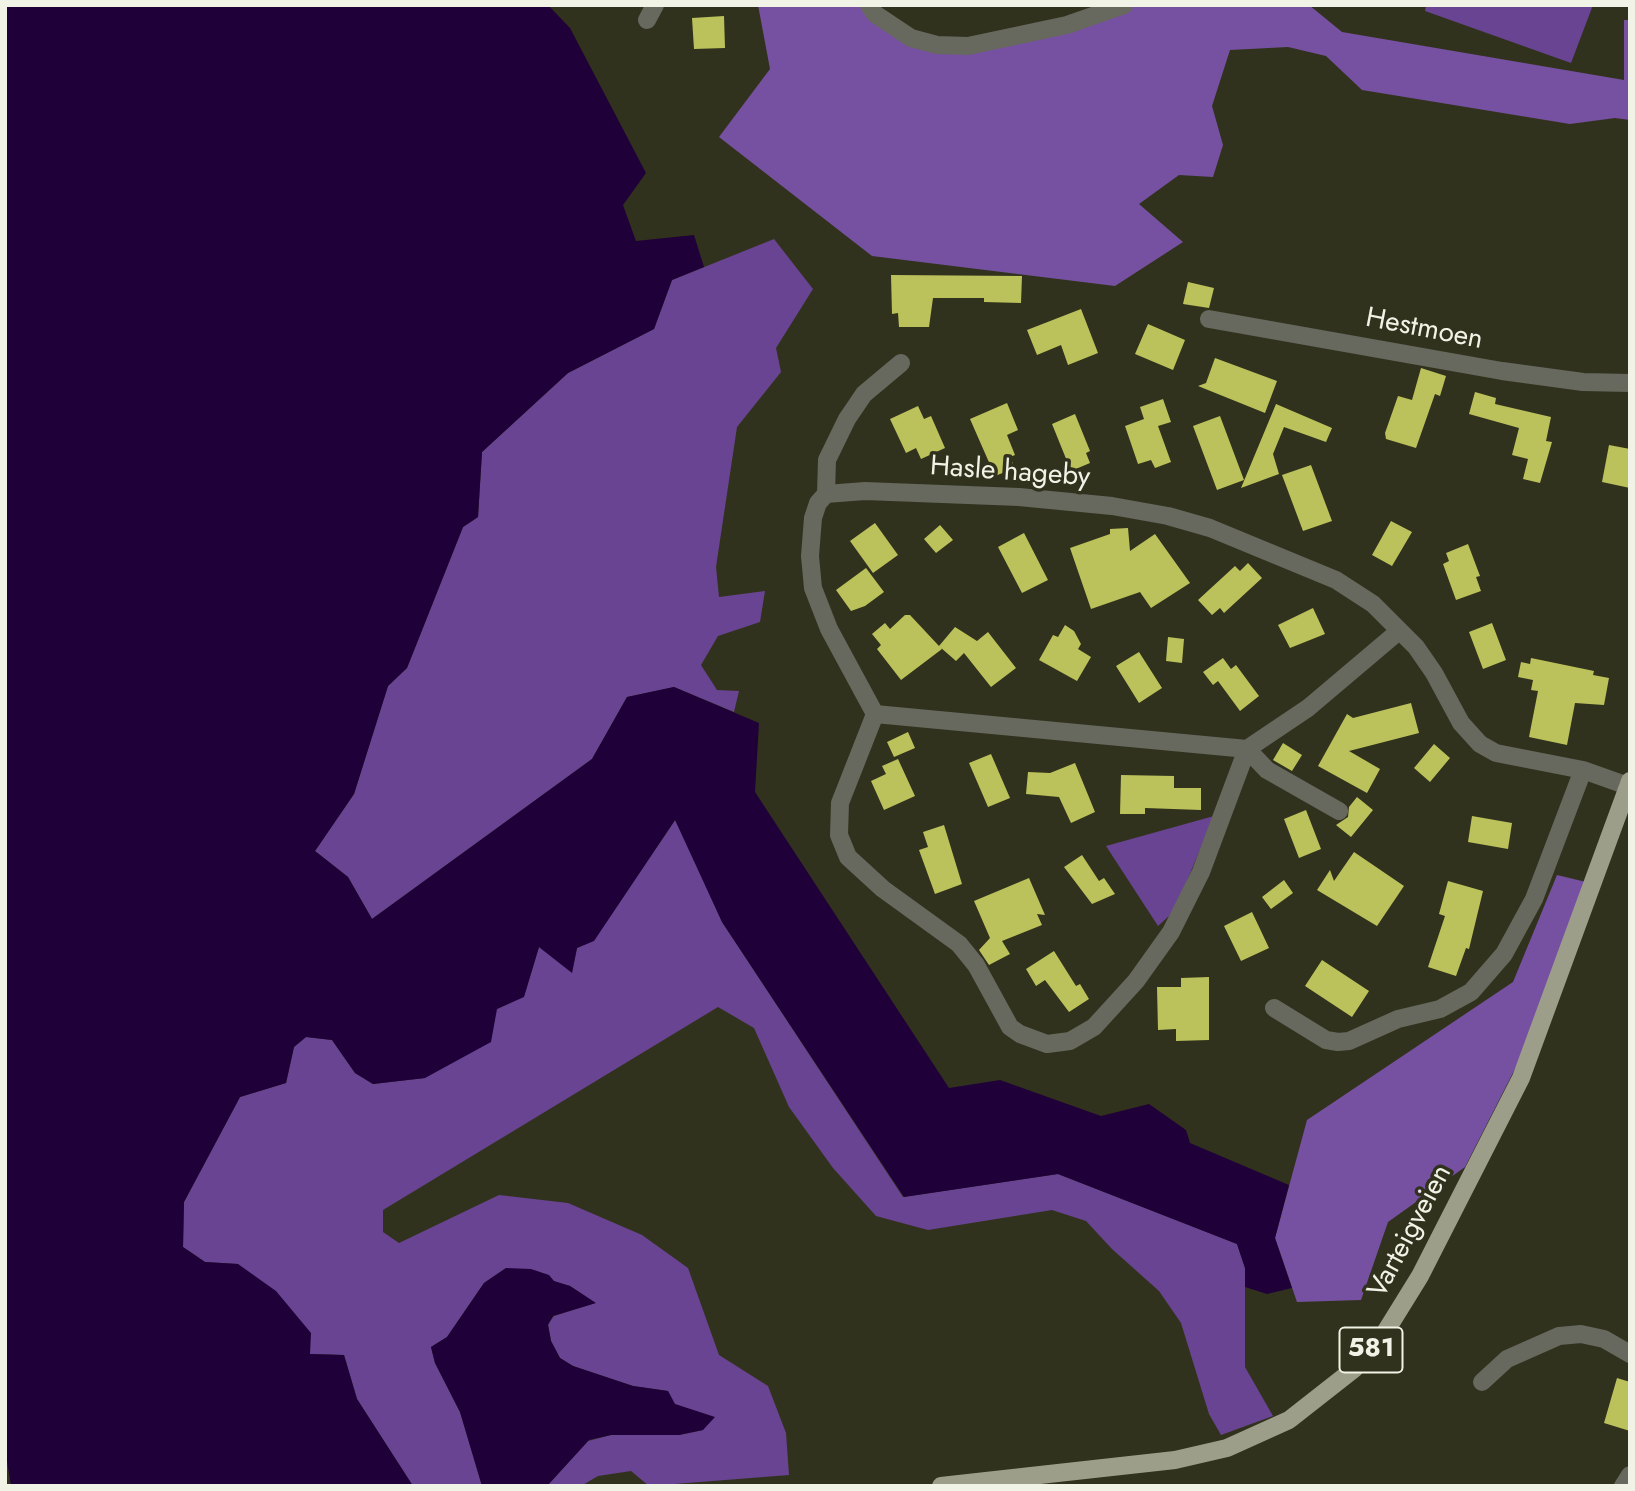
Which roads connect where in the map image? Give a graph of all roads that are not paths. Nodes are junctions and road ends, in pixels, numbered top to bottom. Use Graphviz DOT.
graph roads {
  1 [pos="869,5"];
  2 [pos="1124,5"];
  3 [pos="1209,319"];
  4 [pos="901,363"];
  5 [pos="1630,383"];
  6 [pos="826,494"];
  7 [pos="1399,631"];
  8 [pos="875,714"];
  9 [pos="1247,749"];
  10 [pos="1583,770"];
  11 [pos="1629,784"];
  12 [pos="1339,811"];
  13 [pos="1274,1008"];
  14 [pos="1630,1354"];
  15 [pos="1482,1382"];
  16 [pos="1630,1475"];
  17 [pos="941,1486"];
  18 [pos="1623,1486"];
  1 -- 2 [label="street"];
  3 -- 5 [label="street, Hestmoen"];
  4 -- 6 [label="street"];
  6 -- 7 [label="street, Hasle hageby"];
  6 -- 8 [label="street"];
  7 -- 9 [label="street"];
  7 -- 10 [label="street, Hasle hageby"];
  8 -- 9 [label="street"];
  8 -- 9 [label="street"];
  9 -- 12 [label="street"];
  10 -- 11 [label="street, Hasle hageby"];
  10 -- 13 [label="street"];
  11 -- 17 [label="main road, Varteigveien / 581"];
  14 -- 15 [label="street"];
  16 -- 18 [label="street"];
}
